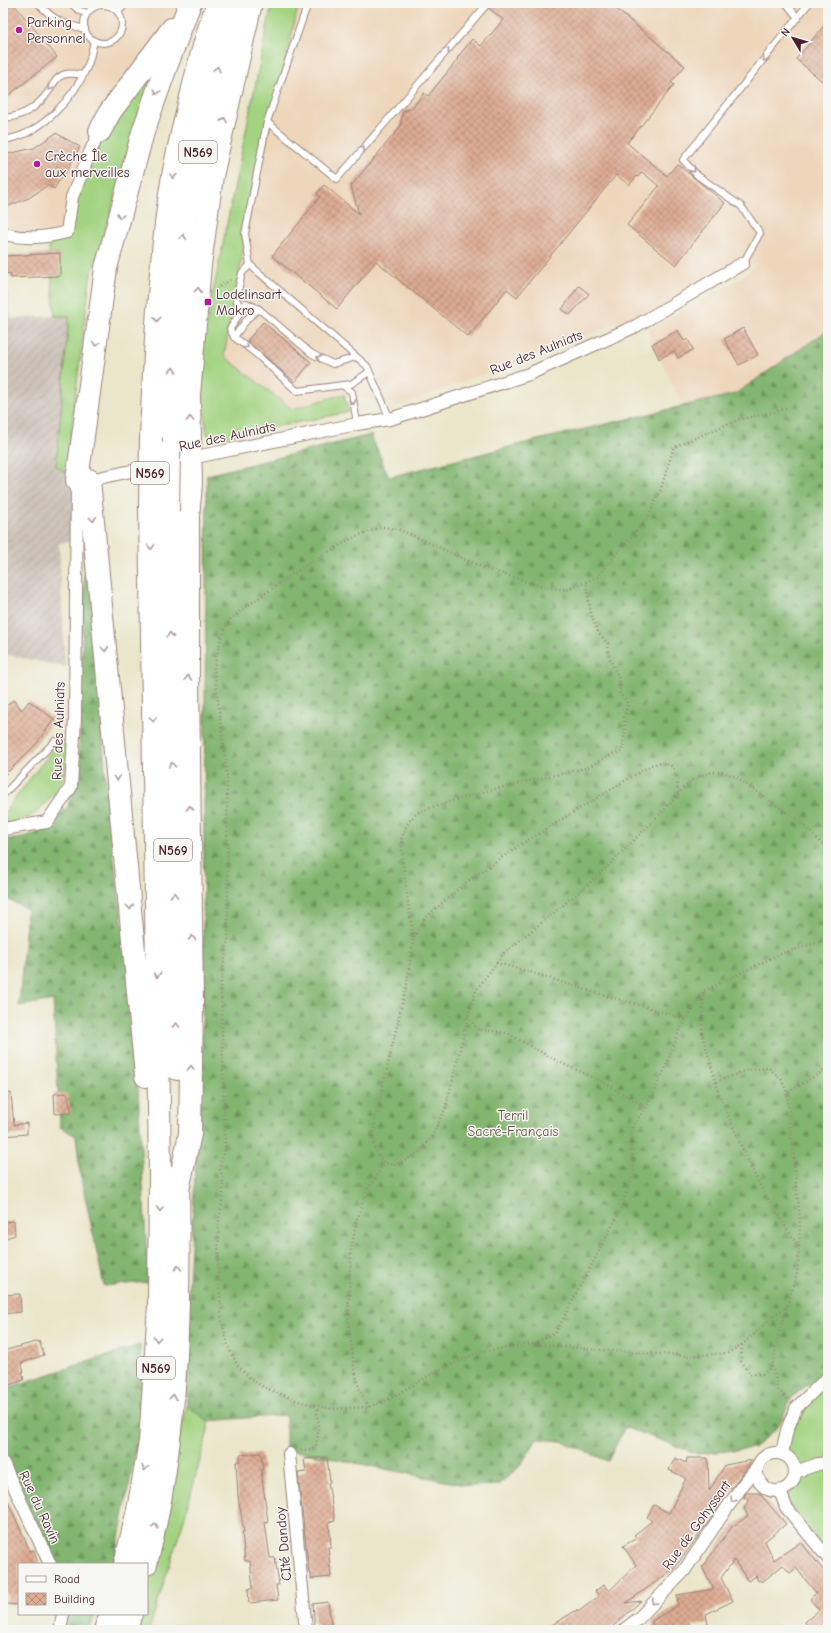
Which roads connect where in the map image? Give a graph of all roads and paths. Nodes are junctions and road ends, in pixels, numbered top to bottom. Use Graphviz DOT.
graph roads {
  1 [pos="38,3"];
  2 [pos="70,3"];
  3 [pos="127,3"];
  4 [pos="218,3"];
  5 [pos="237,3"];
  6 [pos="251,3"];
  7 [pos="308,3"];
  8 [pos="488,3"];
  9 [pos="786,3"];
  10 [pos="809,3"];
  11 [pos="189,5"];
  12 [pos="118,12"];
  13 [pos="88,13"];
  14 [pos="798,18"];
  15 [pos="85,29"];
  16 [pos="94,41"];
  17 [pos="158,62"];
  18 [pos="83,75"];
  19 [pos="3,118"];
  20 [pos="267,122"];
  21 [pos="100,131"];
  22 [pos="3,140"];
  23 [pos="3,234"];
  24 [pos="743,263"];
  25 [pos="250,265"];
  26 [pos="242,273"];
  27 [pos="186,302"];
  28 [pos="259,309"];
  29 [pos="242,310"];
  30 [pos="234,337"];
  31 [pos="356,357"];
  32 [pos="370,372"];
  33 [pos="342,385"];
  34 [pos="786,408"];
  35 [pos="390,419"];
  36 [pos="357,424"];
  37 [pos="191,458"];
  38 [pos="83,480"];
  39 [pos="159,509"];
  40 [pos="586,582"];
  41 [pos="55,741"];
  42 [pos="678,793"];
  43 [pos="3,795"];
  44 [pos="3,829"];
  45 [pos="828,850"];
  46 [pos="413,939"];
  47 [pos="828,939"];
  48 [pos="496,963"];
  49 [pos="704,991"];
  50 [pos="468,1016"];
  51 [pos="685,1020"];
  52 [pos="828,1068"];
  53 [pos="716,1082"];
  54 [pos="787,1093"];
  55 [pos="646,1107"];
  56 [pos="385,1163"];
  57 [pos="160,1170"];
  58 [pos="178,1190"];
  59 [pos="799,1249"];
  60 [pos="788,1305"];
  61 [pos="533,1344"];
  62 [pos="742,1344"];
  63 [pos="772,1367"];
  64 [pos="828,1377"];
  65 [pos="318,1406"];
  66 [pos="369,1407"];
  67 [pos="796,1408"];
  68 [pos="782,1453"];
  69 [pos="289,1454"];
  70 [pos="3,1463"];
  71 [pos="828,1463"];
  72 [pos="756,1469"];
  73 [pos="795,1472"];
  74 [pos="780,1491"];
  75 [pos="828,1558"];
  76 [pos="50,1563"];
  77 [pos="125,1563"];
  78 [pos="146,1563"];
  79 [pos="63,1615"];
  80 [pos="111,1615"];
  81 [pos="131,1615"];
  82 [pos="60,1630"];
  83 [pos="106,1630"];
  84 [pos="126,1630"];
  85 [pos="306,1630"];
  86 [pos="624,1630"];
  1 -- 15 [label="lane"];
  2 -- 13 [label="lane"];
  3 -- 12 [label="lane"];
  4 -- 39 [label="highway, N569, one-way, bridge"];
  27 -- 5 [label="highway, N569, one-way"];
  27 -- 6 [label="highway, one-way"];
  7 -- 20 [label="lane"];
  20 -- 8 [label="lane, one-way"];
  9 -- 14 [label="lane"];
  10 -- 14 [label="lane"];
  11 -- 17 [label="highway"];
  12 -- 13 [label="lane"];
  12 -- 16 [label="lane"];
  13 -- 15 [label="lane"];
  14 -- 24 [label="lane, one-way"];
  15 -- 16 [label="lane"];
  16 -- 18 [label="lane"];
  17 -- 21 [label="highway"];
  17 -- 38 [label="highway, one-way"];
  18 -- 19 [label="lane, one-way"];
  18 -- 22 [label="lane"];
  20 -- 25 [label="lane"];
  21 -- 23 [label="street"];
  24 -- 35 [label="street, Rue des Aulniats"];
  25 -- 26 [label="lane"];
  25 -- 31 [label="lane"];
  26 -- 27 [label="path"];
  26 -- 29 [label="lane"];
  37 -- 27 [label="highway, one-way"];
  39 -- 27 [label="highway, N569, one-way, bridge"];
  28 -- 29 [label="lane"];
  28 -- 30 [label="lane"];
  31 -- 28 [label="lane, one-way"];
  29 -- 30 [label="lane"];
  30 -- 33 [label="lane, one-way"];
  31 -- 32 [label="lane"];
  32 -- 33 [label="lane"];
  32 -- 35 [label="lane"];
  33 -- 36 [label="lane, one-way"];
  34 -- 40 [label="path"];
  35 -- 36 [label="street, Rue des Aulniats"];
  36 -- 37 [label="street, Rue des Aulniats"];
  37 -- 38 [label="street, Rue des Aulniats"];
  58 -- 37 [label="highway, one-way"];
  38 -- 44 [label="street, Rue des Aulniats"];
  38 -- 57 [label="highway, one-way"];
  39 -- 57 [label="highway, N569, one-way"];
  58 -- 39 [label="highway, N569, one-way"];
  40 -- 46 [label="path"];
  40 -- 65 [label="path"];
  41 -- 43 [label="lane, Rue des Aulniats"];
  42 -- 45 [label="path"];
  42 -- 46 [label="path"];
  42 -- 48 [label="path"];
  46 -- 56 [label="path"];
  47 -- 49 [label="path"];
  48 -- 50 [label="path"];
  48 -- 51 [label="path"];
  49 -- 51 [label="path"];
  49 -- 53 [label="path"];
  50 -- 55 [label="path"];
  50 -- 56 [label="path"];
  51 -- 55 [label="path"];
  52 -- 54 [label="path"];
  53 -- 54 [label="path"];
  53 -- 59 [label="path"];
  54 -- 59 [label="path"];
  55 -- 61 [label="path"];
  56 -- 66 [label="path"];
  57 -- 77 [label="highway, N569, one-way"];
  78 -- 58 [label="highway, N569, one-way"];
  59 -- 60 [label="path"];
  60 -- 62 [label="path"];
  60 -- 63 [label="path"];
  61 -- 62 [label="path"];
  61 -- 66 [label="path"];
  62 -- 63 [label="path"];
  63 -- 67 [label="path"];
  64 -- 67 [label="street"];
  65 -- 66 [label="path"];
  65 -- 69 [label="path"];
  67 -- 68 [label="street"];
  68 -- 72 [label="street, Rue de Gohyssart"];
  68 -- 73 [label="street"];
  69 -- 85 [label="street, CIté Dandoy"];
  70 -- 76 [label="street, Rue du Ravin"];
  71 -- 73 [label="street"];
  72 -- 74 [label="street"];
  72 -- 86 [label="street, Rue de Gohyssart, one-way"];
  73 -- 74 [label="street"];
  74 -- 75 [label="street"];
  79 -- 82 [label="street"];
  80 -- 83 [label="highway"];
  81 -- 84 [label="highway"];
}
